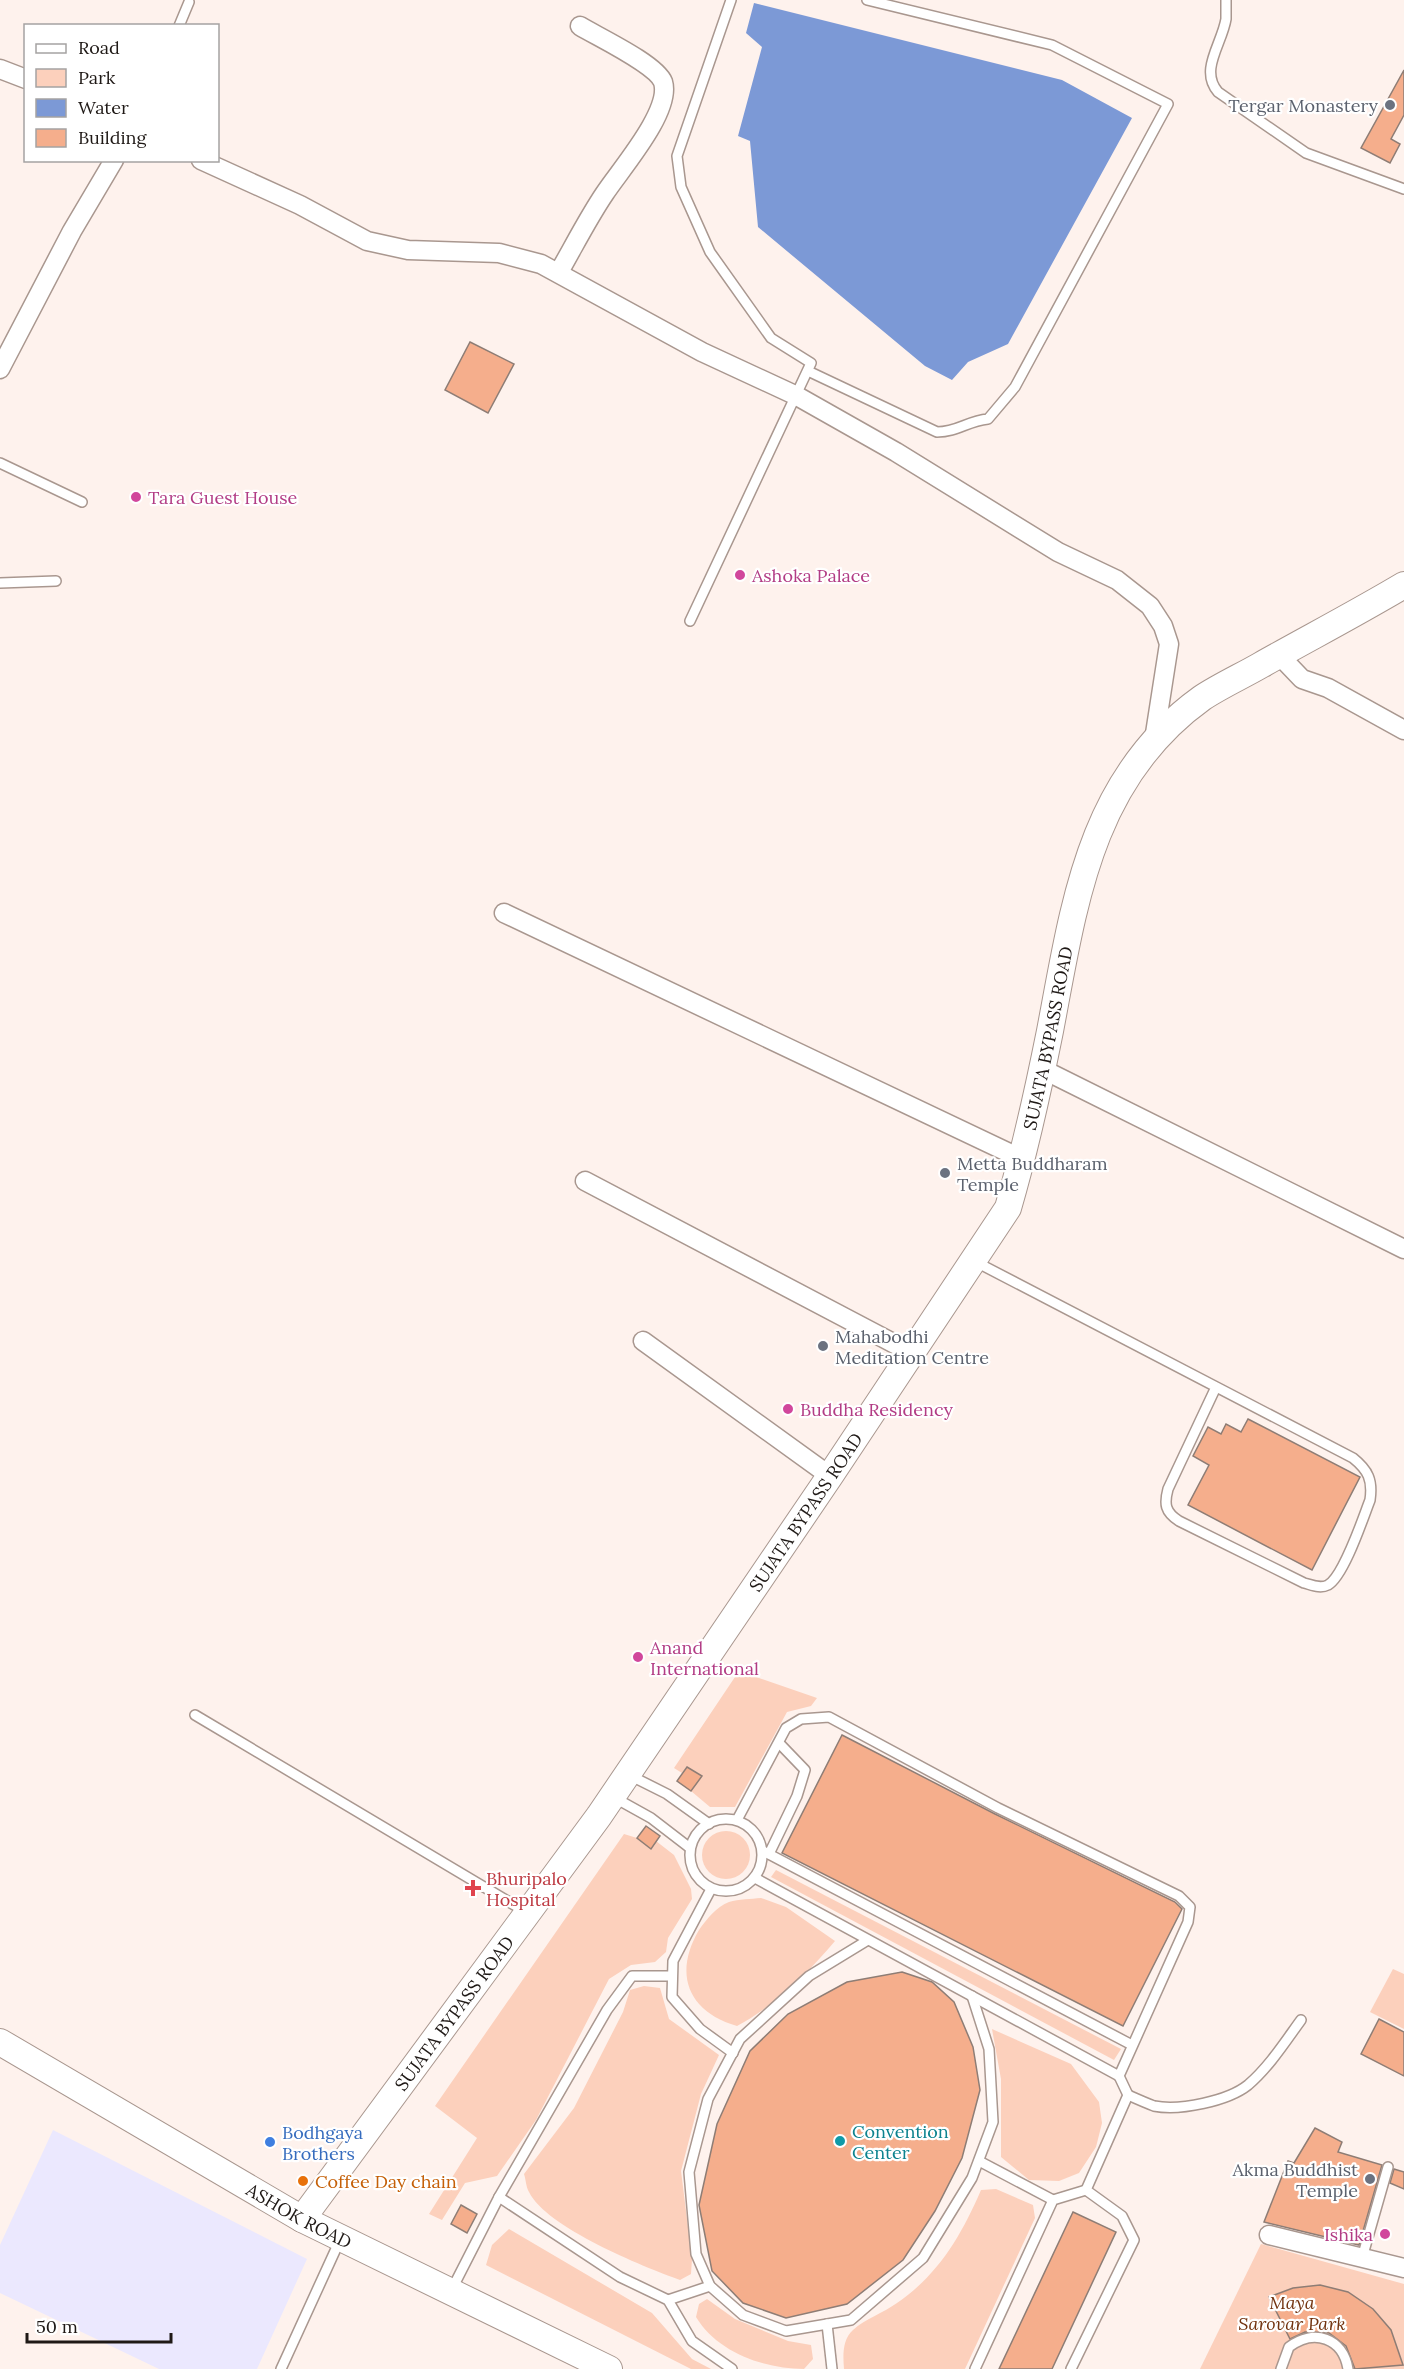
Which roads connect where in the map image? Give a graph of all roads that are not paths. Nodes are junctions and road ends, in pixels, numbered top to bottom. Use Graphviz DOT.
graph roads {
  1 [pos="731,0"];
  2 [pos="867,0"];
  3 [pos="1226,0"];
  4 [pos="189,2"];
  5 [pos="180,24"];
  6 [pos="580,26"];
  7 [pos="0,69"];
  8 [pos="24,78"];
  9 [pos="113,162"];
  10 [pos="206,162"];
  11 [pos="1404,189"];
  12 [pos="559,272"];
  13 [pos="0,369"];
  14 [pos="808,371"];
  15 [pos="796,396"];
  16 [pos="0,464"];
  17 [pos="82,502"];
  18 [pos="56,581"];
  19 [pos="0,583"];
  20 [pos="1404,585"];
  21 [pos="690,621"];
  22 [pos="1291,668"];
  23 [pos="1404,730"];
  24 [pos="1154,740"];
  25 [pos="504,913"];
  26 [pos="1042,1069"];
  27 [pos="1022,1159"];
  28 [pos="585,1182"];
  29 [pos="1404,1249"];
  30 [pos="974,1261"];
  31 [pos="643,1341"];
  32 [pos="912,1353"];
  33 [pos="1216,1387"];
  34 [pos="830,1476"];
  35 [pos="195,1715"];
  36 [pos="779,1743"];
  37 [pos="627,1773"];
  38 [pos="612,1796"];
  39 [pos="737,1820"];
  40 [pos="709,1824"];
  41 [pos="690,1848"];
  42 [pos="766,1853"];
  43 [pos="755,1878"];
  44 [pos="711,1889"];
  45 [pos="528,1913"];
  46 [pos="868,1940"];
  47 [pos="672,1976"];
  48 [pos="972,1996"];
  49 [pos="1301,2020"];
  50 [pos="0,2042"];
  51 [pos="1132,2045"];
  52 [pos="733,2053"];
  53 [pos="1119,2076"];
  54 [pos="1128,2095"];
  55 [pos="979,2161"];
  56 [pos="1388,2167"];
  57 [pos="1086,2190"];
  58 [pos="499,2197"];
  59 [pos="1053,2200"];
  60 [pos="302,2219"];
  61 [pos="1269,2235"];
  62 [pos="341,2238"];
  63 [pos="1362,2258"];
  64 [pos="1404,2268"];
  65 [pos="710,2286"];
  66 [pos="451,2292"];
  67 [pos="668,2300"];
  68 [pos="827,2324"];
  69 [pos="281,2369"];
  70 [pos="609,2369"];
  71 [pos="732,2369"];
  72 [pos="832,2369"];
  73 [pos="975,2369"];
  74 [pos="1071,2369"];
  75 [pos="1281,2369"];
  76 [pos="1348,2369"];
  1 -- 14 [label="lane"];
  2 -- 14 [label="lane"];
  3 -- 11 [label="lane"];
  4 -- 5 [label="lane"];
  6 -- 12 [label="street"];
  7 -- 8 [label="street"];
  9 -- 13 [label="street"];
  10 -- 12 [label="street"];
  12 -- 15 [label="street"];
  14 -- 15 [label="lane"];
  15 -- 21 [label="lane"];
  15 -- 24 [label="street"];
  16 -- 17 [label="lane"];
  18 -- 19 [label="lane"];
  20 -- 22 [label="street, SUJATA BYPASS ROAD"];
  22 -- 23 [label="street"];
  22 -- 24 [label="street, SUJATA BYPASS ROAD"];
  24 -- 26 [label="street, SUJATA BYPASS ROAD"];
  25 -- 27 [label="street"];
  26 -- 27 [label="street, SUJATA BYPASS ROAD"];
  26 -- 29 [label="street"];
  27 -- 30 [label="street, SUJATA BYPASS ROAD"];
  28 -- 32 [label="street"];
  30 -- 32 [label="street, SUJATA BYPASS ROAD"];
  30 -- 33 [label="lane"];
  31 -- 34 [label="street"];
  32 -- 34 [label="street, SUJATA BYPASS ROAD"];
  33 -- 33 [label="lane"];
  34 -- 37 [label="street, SUJATA BYPASS ROAD"];
  35 -- 45 [label="lane"];
  36 -- 39 [label="lane"];
  36 -- 42 [label="lane"];
  36 -- 51 [label="lane"];
  37 -- 38 [label="street, SUJATA BYPASS ROAD"];
  37 -- 40 [label="lane"];
  38 -- 41 [label="lane"];
  38 -- 45 [label="street, SUJATA BYPASS ROAD"];
  39 -- 40 [label="lane"];
  39 -- 42 [label="lane"];
  40 -- 41 [label="lane"];
  41 -- 44 [label="lane"];
  42 -- 43 [label="lane"];
  42 -- 51 [label="lane"];
  43 -- 44 [label="lane"];
  43 -- 46 [label="lane"];
  44 -- 47 [label="lane"];
  45 -- 60 [label="street, SUJATA BYPASS ROAD"];
  46 -- 48 [label="lane"];
  46 -- 52 [label="lane"];
  47 -- 52 [label="lane"];
  47 -- 58 [label="lane"];
  48 -- 53 [label="lane"];
  48 -- 55 [label="lane"];
  49 -- 54 [label="lane"];
  50 -- 60 [label="street, ASHOK ROAD"];
  51 -- 53 [label="lane"];
  52 -- 65 [label="lane"];
  53 -- 54 [label="lane"];
  54 -- 57 [label="lane"];
  55 -- 59 [label="lane"];
  55 -- 68 [label="lane"];
  56 -- 63 [label="lane"];
  57 -- 59 [label="lane"];
  57 -- 74 [label="lane"];
  58 -- 66 [label="lane"];
  58 -- 67 [label="lane"];
  59 -- 73 [label="lane"];
  60 -- 62 [label="street, ASHOK ROAD"];
  61 -- 63 [label="street"];
  62 -- 66 [label="street, ASHOK ROAD"];
  62 -- 69 [label="lane"];
  63 -- 64 [label="street"];
  65 -- 67 [label="lane"];
  65 -- 68 [label="lane"];
  66 -- 70 [label="street, ASHOK ROAD"];
  67 -- 71 [label="lane"];
  68 -- 72 [label="lane"];
  75 -- 76 [label="lane"];
}
